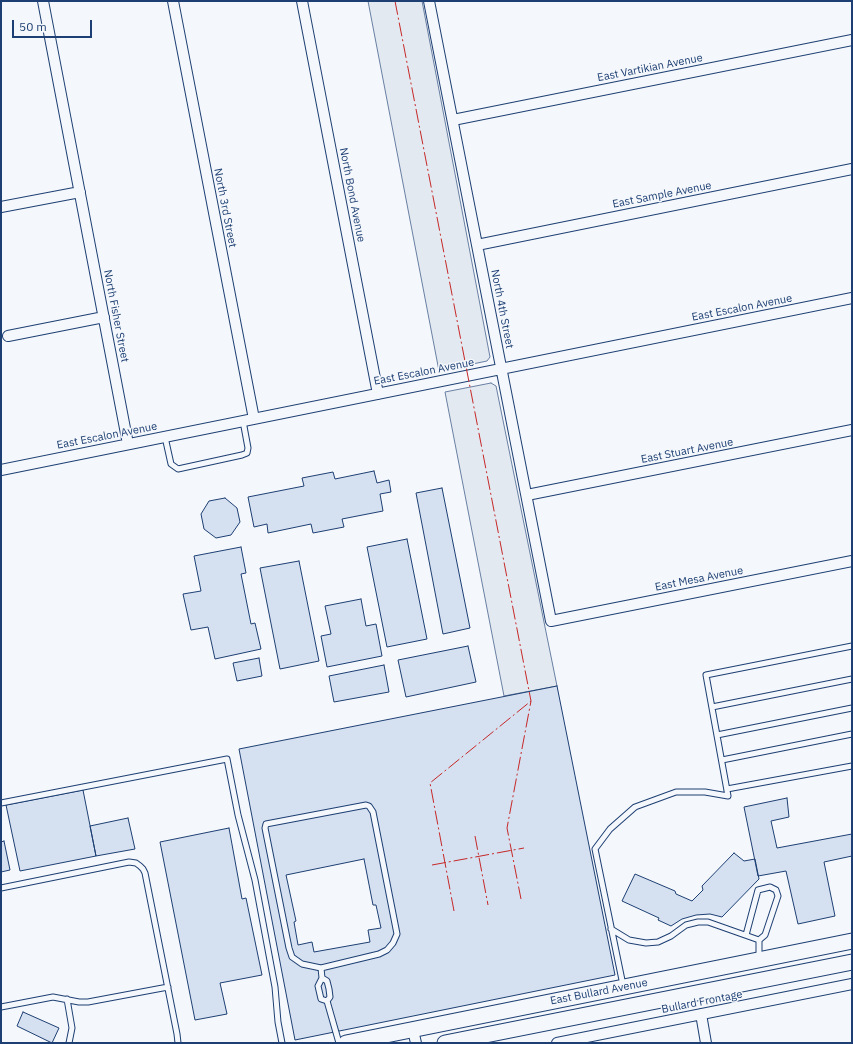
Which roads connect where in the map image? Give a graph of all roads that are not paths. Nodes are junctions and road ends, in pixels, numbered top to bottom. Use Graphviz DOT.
graph roads {
  1 [pos="43,1"];
  2 [pos="173,1"];
  3 [pos="302,1"];
  4 [pos="430,1"];
  5 [pos="852,40"];
  6 [pos="452,120"];
  7 [pos="852,169"];
  8 [pos="80,192"];
  9 [pos="1,207"];
  10 [pos="477,245"];
  11 [pos="852,298"];
  12 [pos="104,317"];
  13 [pos="8,336"];
  14 [pos="501,369"];
  15 [pos="378,394"];
  16 [pos="254,419"];
  17 [pos="243,421"];
  18 [pos="852,430"];
  19 [pos="165,437"];
  20 [pos="128,444"];
  21 [pos="1,470"];
  22 [pos="526,495"];
  23 [pos="852,561"];
  24 [pos="551,621"];
  25 [pos="852,646"];
  26 [pos="852,679"];
  27 [pos="712,707"];
  28 [pos="852,708"];
  29 [pos="852,734"];
  30 [pos="717,735"];
  31 [pos="722,760"];
  32 [pos="852,766"];
  33 [pos="727,789"];
  34 [pos="1,803"];
  35 [pos="1,888"];
  36 [pos="611,929"];
  37 [pos="746,935"];
  38 [pos="759,940"];
  39 [pos="852,941"];
  40 [pos="759,960"];
  41 [pos="852,962"];
  42 [pos="321,968"];
  43 [pos="322,978"];
  44 [pos="852,984"];
  45 [pos="168,987"];
  46 [pos="623,987"];
  47 [pos="67,999"];
  48 [pos="327,1001"];
  49 [pos="653,1002"];
  50 [pos="1,1007"];
  51 [pos="701,1014"];
  52 [pos="415,1036"];
  53 [pos="69,1043"];
  54 [pos="178,1043"];
  55 [pos="282,1043"];
  56 [pos="339,1043"];
  57 [pos="346,1043"];
  58 [pos="445,1043"];
  59 [pos="556,1043"];
  60 [pos="706,1043"];
  1 -- 8 [label="street, North Fisher Street"];
  2 -- 16 [label="street, North 3rd Street"];
  3 -- 15 [label="street, North Bond Avenue"];
  4 -- 6 [label="street, North 4th Street"];
  5 -- 6 [label="street, East Vartikian Avenue"];
  6 -- 10 [label="street, North 4th Street"];
  7 -- 10 [label="street, East Sample Avenue"];
  8 -- 9 [label="street"];
  8 -- 12 [label="street, North Fisher Street"];
  10 -- 14 [label="street, North 4th Street"];
  11 -- 14 [label="street, East Escalon Avenue"];
  12 -- 13 [label="street"];
  12 -- 20 [label="street, North Fisher Street"];
  14 -- 15 [label="street, East Escalon Avenue"];
  14 -- 22 [label="street, North 4th Street"];
  15 -- 16 [label="street, East Escalon Avenue"];
  16 -- 17 [label="street, East Escalon Avenue"];
  17 -- 19 [label="street, East Escalon Avenue"];
  17 -- 19 [label="lane"];
  18 -- 22 [label="street, East Stuart Avenue"];
  19 -- 20 [label="street, East Escalon Avenue"];
  20 -- 21 [label="street, East Escalon Avenue"];
  22 -- 24 [label="street, North 4th Street"];
  23 -- 24 [label="street, East Mesa Avenue"];
  25 -- 27 [label="lane"];
  26 -- 27 [label="lane"];
  27 -- 30 [label="lane"];
  28 -- 30 [label="lane"];
  29 -- 31 [label="lane"];
  30 -- 31 [label="lane"];
  31 -- 33 [label="lane"];
  32 -- 33 [label="lane"];
  33 -- 36 [label="lane"];
  34 -- 55 [label="lane"];
  35 -- 45 [label="lane"];
  36 -- 37 [label="lane"];
  36 -- 46 [label="lane"];
  37 -- 38 [label="lane"];
  37 -- 38 [label="lane"];
  38 -- 40 [label="lane"];
  39 -- 40 [label="main road, East Bullard Avenue"];
  40 -- 46 [label="main road, East Bullard Avenue"];
  40 -- 49 [label="main road"];
  41 -- 49 [label="main road, East Bullard Avenue"];
  42 -- 42 [label="lane"];
  42 -- 43 [label="lane"];
  43 -- 48 [label="lane"];
  43 -- 48 [label="lane"];
  44 -- 51 [label="street, Bullard Frontage"];
  45 -- 47 [label="lane"];
  45 -- 54 [label="lane"];
  46 -- 52 [label="main road, East Bullard Avenue"];
  47 -- 50 [label="lane"];
  47 -- 53 [label="lane"];
  48 -- 56 [label="lane"];
  49 -- 58 [label="main road, East Bullard Avenue"];
  51 -- 59 [label="street, Bullard Frontage"];
  51 -- 60 [label="street"];
  52 -- 57 [label="main road, East Bullard Avenue"];
}
